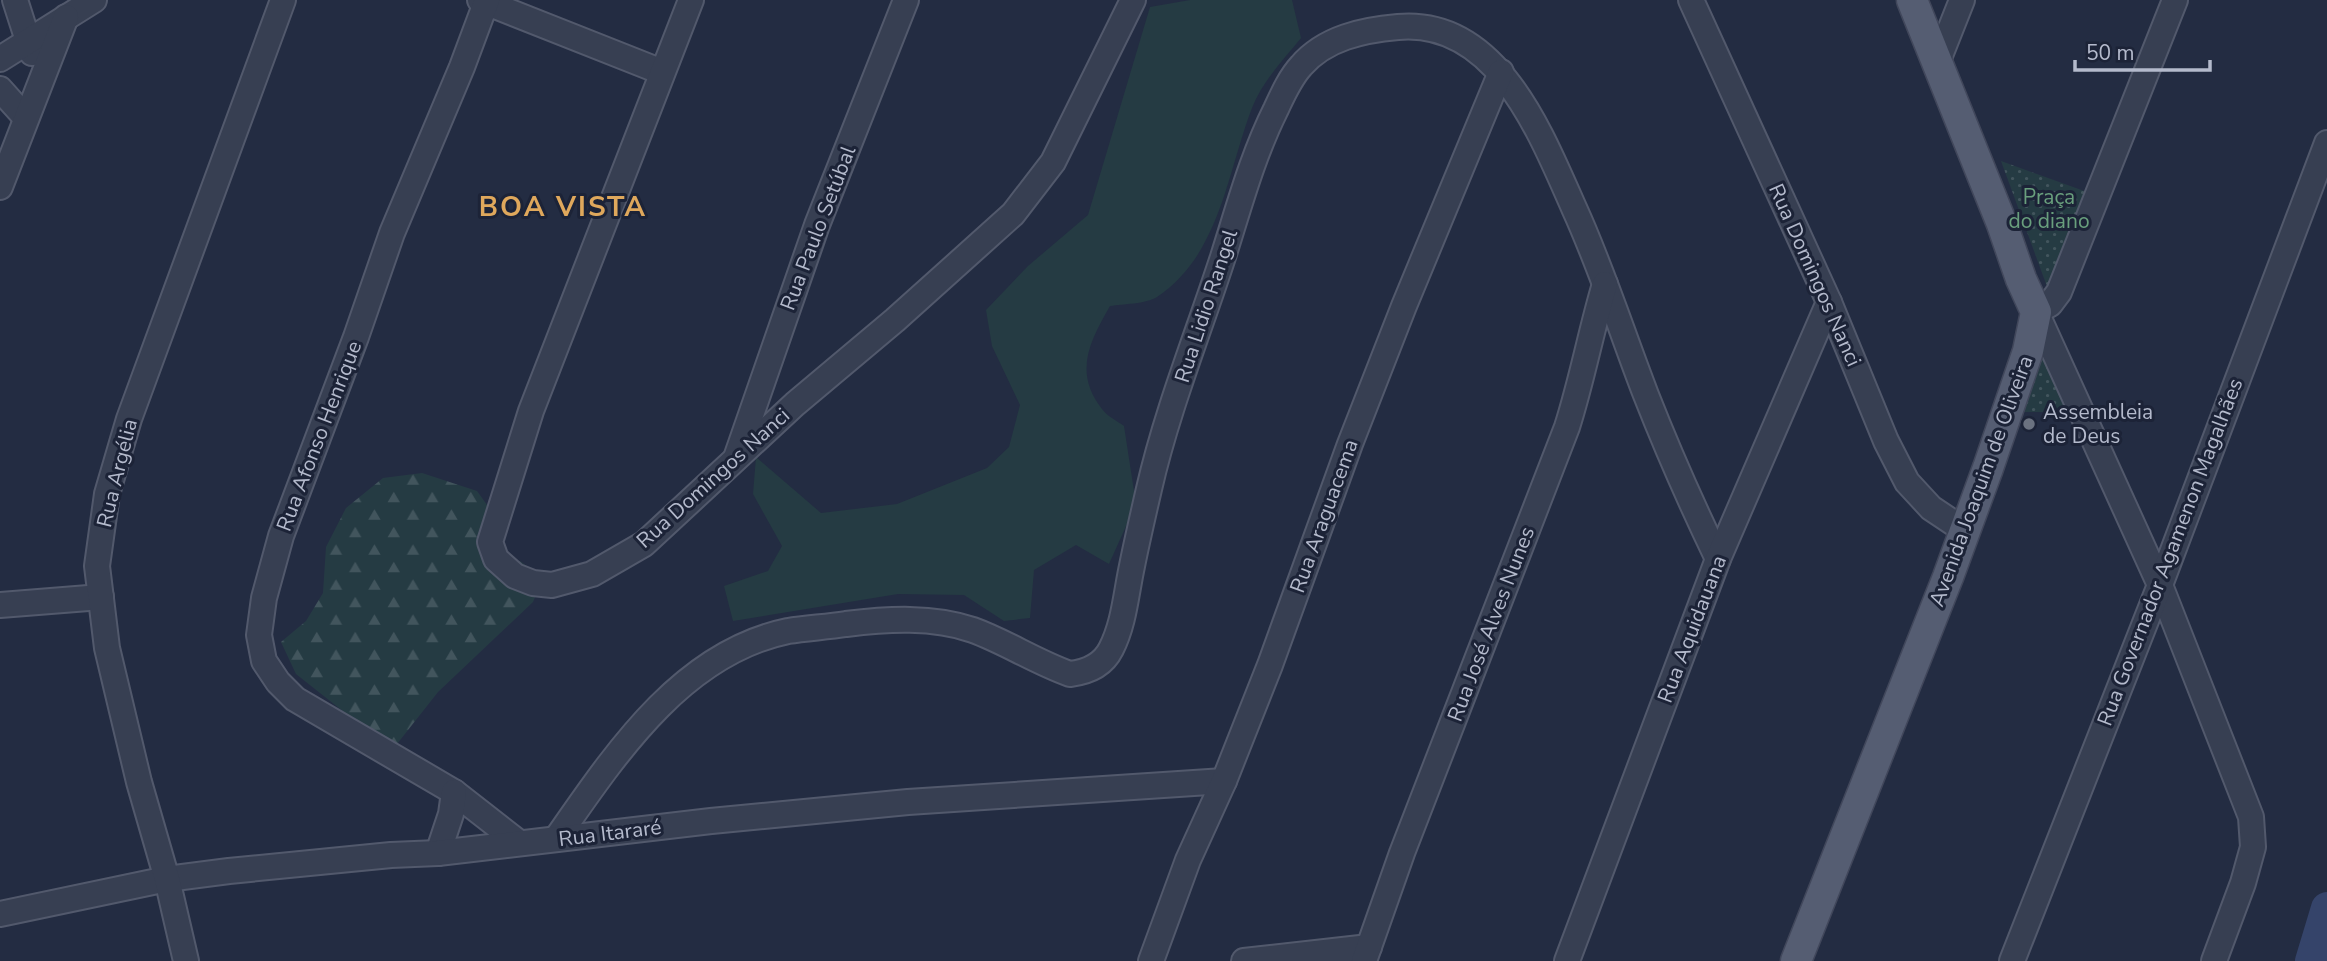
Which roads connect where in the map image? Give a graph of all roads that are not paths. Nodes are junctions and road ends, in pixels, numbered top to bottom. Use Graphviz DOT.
graph roads {
  1 [pos="15,0"];
  2 [pos="94,0"];
  3 [pos="283,0"];
  4 [pos="691,0"];
  5 [pos="906,0"];
  6 [pos="1133,0"];
  7 [pos="1691,0"];
  8 [pos="1912,0"];
  9 [pos="1962,0"];
  10 [pos="2175,0"];
  11 [pos="484,1"];
  12 [pos="66,17"];
  13 [pos="26,41"];
  14 [pos="0,58"];
  15 [pos="1937,64"];
  16 [pos="662,72"];
  17 [pos="1501,72"];
  18 [pos="43,76"];
  19 [pos="0,89"];
  20 [pos="26,118"];
  21 [pos="2327,143"];
  22 [pos="0,187"];
  23 [pos="1605,284"];
  24 [pos="1829,302"];
  25 [pos="2036,312"];
  26 [pos="736,458"];
  27 [pos="1964,530"];
  28 [pos="1718,559"];
  29 [pos="2160,586"];
  30 [pos="101,597"];
  31 [pos="0,605"];
  32 [pos="1224,780"];
  33 [pos="454,792"];
  34 [pos="556,839"];
  35 [pos="518,842"];
  36 [pos="439,853"];
  37 [pos="167,879"];
  38 [pos="0,914"];
  39 [pos="1366,954"];
  40 [pos="186,961"];
  41 [pos="1151,961"];
  42 [pos="1244,961"];
  43 [pos="1567,961"];
  44 [pos="1796,961"];
  45 [pos="2012,961"];
  46 [pos="2214,961"];
  1 -- 13 [label="street"];
  2 -- 12 [label="street"];
  3 -- 30 [label="street, Rua Argélia"];
  4 -- 16 [label="street, Rua Domingos Nanci"];
  5 -- 26 [label="street, Rua Paulo Setúbal"];
  6 -- 26 [label="street, Rua Domingos Nanci"];
  7 -- 24 [label="street, Rua Domingos Nanci"];
  8 -- 15 [label="main road"];
  9 -- 15 [label="street"];
  10 -- 25 [label="street"];
  11 -- 16 [label="street"];
  11 -- 33 [label="street, Rua Afonso Henrique"];
  12 -- 13 [label="street"];
  12 -- 18 [label="street"];
  13 -- 14 [label="street"];
  13 -- 18 [label="street"];
  15 -- 25 [label="main road"];
  16 -- 26 [label="street, Rua Domingos Nanci"];
  17 -- 23 [label="street, Rua Lidio Rangel"];
  17 -- 32 [label="street, Rua Araguacema"];
  17 -- 34 [label="street, Rua Lidio Rangel"];
  18 -- 20 [label="street"];
  19 -- 20 [label="street"];
  20 -- 22 [label="street"];
  21 -- 29 [label="street, Rua Governador Agamenon Magalhães"];
  23 -- 28 [label="street, Rua Lidio Rangel"];
  23 -- 39 [label="street, Rua José Alves Nunes"];
  24 -- 27 [label="street, Rua Domingos Nanci"];
  24 -- 28 [label="street, Rua Aquidauana"];
  25 -- 27 [label="main road, Avenida Joaquim de Oliveira"];
  25 -- 29 [label="street"];
  27 -- 44 [label="main road, Avenida Joaquim de Oliveira"];
  28 -- 43 [label="street, Rua Aquidauana"];
  29 -- 45 [label="street, Rua Governador Agamenon Magalhães"];
  29 -- 46 [label="street"];
  30 -- 31 [label="street"];
  30 -- 37 [label="street, Rua Argélia"];
  32 -- 34 [label="street, Rua Itararé"];
  32 -- 41 [label="street, Rua Araguacema"];
  33 -- 35 [label="street, Rua Afonso Henrique"];
  33 -- 36 [label="street"];
  34 -- 35 [label="street, Rua Itararé"];
  35 -- 36 [label="street, Rua Itararé"];
  36 -- 37 [label="street, Rua Itararé"];
  37 -- 38 [label="street, Rua Itararé"];
  37 -- 40 [label="street, Rua Argélia"];
  39 -- 42 [label="street"];
}
